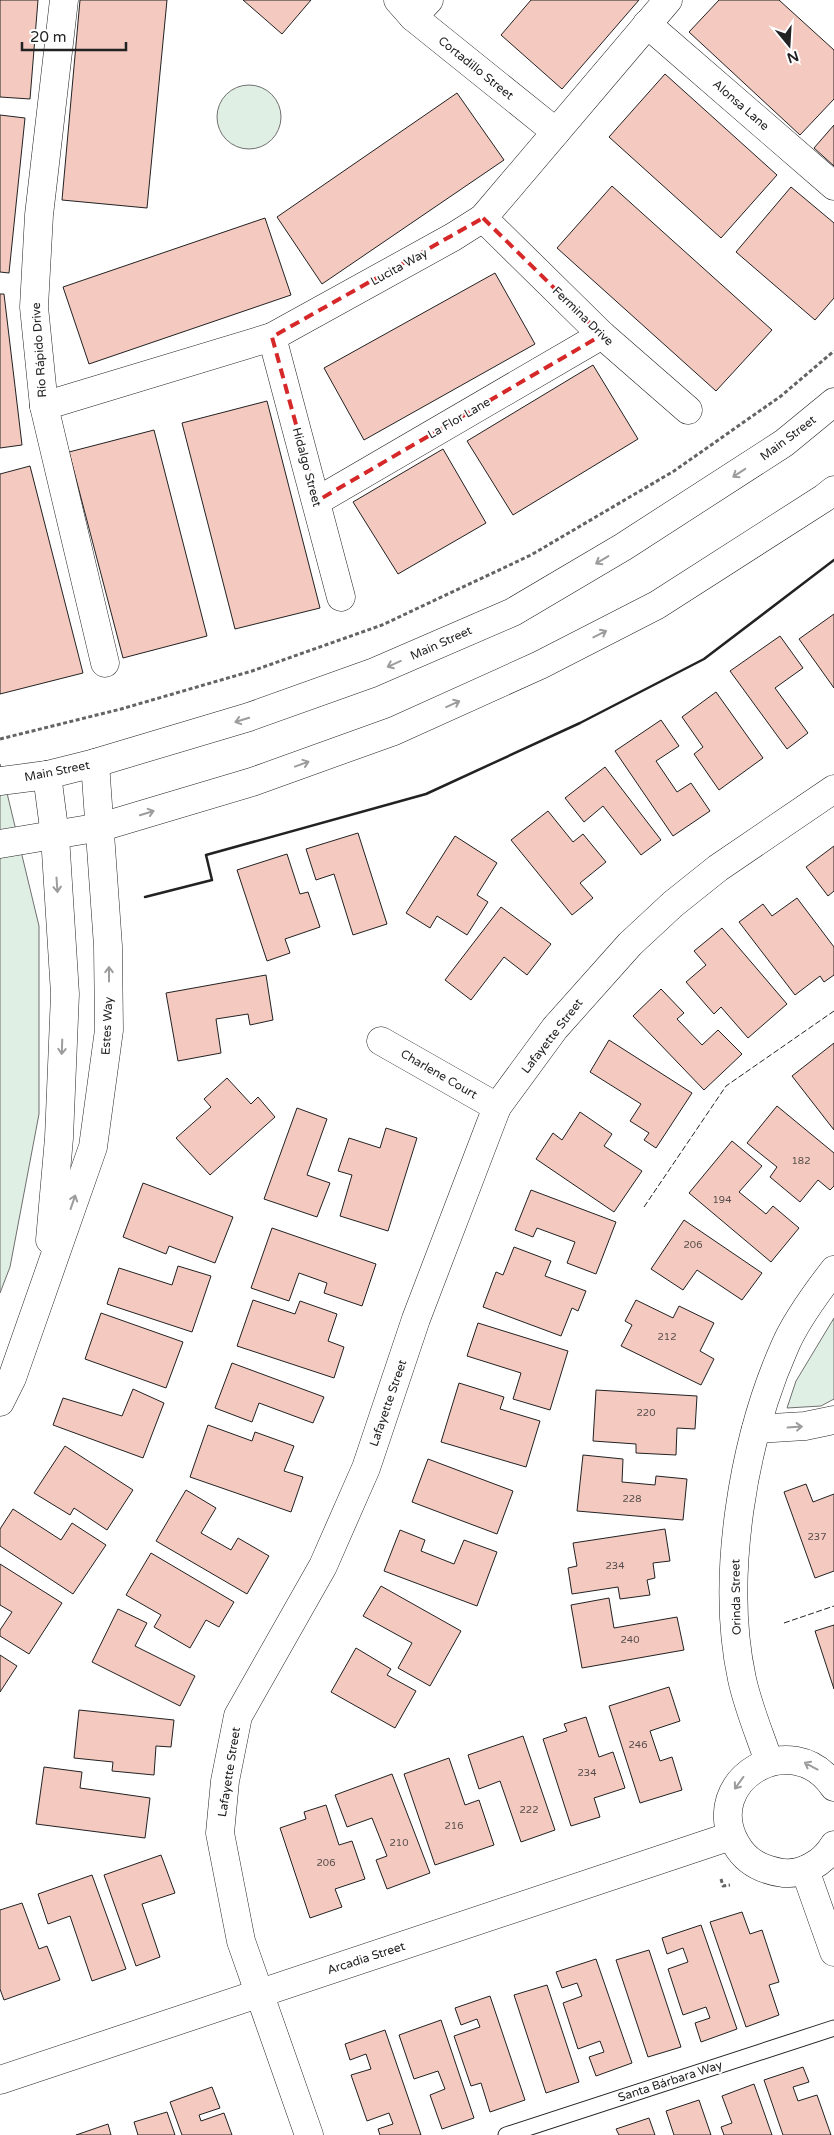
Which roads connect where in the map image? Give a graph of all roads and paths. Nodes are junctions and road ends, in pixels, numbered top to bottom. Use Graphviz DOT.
graph roads {
  1 [pos="64,0"];
  2 [pos="668,0"];
  3 [pos="414,6"];
  4 [pos="647,24"];
  5 [pos="556,132"];
  6 [pos="834,186"];
  7 [pos="482,218"];
  8 [pos="602,335"];
  9 [pos="272,337"];
  10 [pos="834,352"];
  11 [pos="834,402"];
  12 [pos="44,406"];
  13 [pos="688,410"];
  14 [pos="834,490"];
  15 [pos="317,501"];
  16 [pos="341,597"];
  17 [pos="106,663"];
  18 [pos="0,739"];
  19 [pos="96,763"];
  20 [pos="47,775"];
  21 [pos="0,781"];
  22 [pos="834,789"];
  23 [pos="101,827"];
  24 [pos="54,836"];
  25 [pos="0,844"];
  26 [pos="381,1041"];
  27 [pos="498,1107"];
  28 [pos="834,1270"];
  29 [pos="46,1281"];
  30 [pos="0,1402"];
  31 [pos="834,1420"];
  32 [pos="756,1430"];
  33 [pos="769,1762"];
  34 [pos="834,1787"];
  35 [pos="731,1836"];
  36 [pos="834,1845"];
  37 [pos="805,1870"];
  38 [pos="834,1952"];
  39 [pos="258,1993"];
  40 [pos="834,2028"];
  41 [pos="0,2080"];
  42 [pos="310,2135"];
  43 [pos="506,2135"];
  1 -- 12 [label="street, Río Rápido Drive"];
  2 -- 4 [label="street, Lucita Way"];
  3 -- 5 [label="street, Cortadillo Street"];
  4 -- 5 [label="street, Lucita Way"];
  4 -- 6 [label="street, Alonsa Lane"];
  5 -- 7 [label="street, Lucita Way"];
  7 -- 8 [label="street, Fermina Drive"];
  7 -- 9 [label="street, Lucita Way"];
  8 -- 13 [label="street, Fermina Drive"];
  8 -- 15 [label="street, La Flor Lane"];
  9 -- 12 [label="street, Lucita Way"];
  9 -- 15 [label="street, Hidalgo Street"];
  10 -- 18 [label="path"];
  11 -- 19 [label="street, Main Street, one-way"];
  12 -- 17 [label="street, Río Rápido Drive"];
  23 -- 14 [label="street, one-way"];
  15 -- 16 [label="street, Hidalgo Street"];
  19 -- 20 [label="street, Main Street"];
  19 -- 23 [label="street, Estes Way"];
  20 -- 21 [label="street, Main Street"];
  20 -- 24 [label="street, Estes Way"];
  22 -- 27 [label="street, Lafayette Street"];
  23 -- 24 [label="street"];
  29 -- 23 [label="street, Estes Way, one-way"];
  24 -- 25 [label="street"];
  24 -- 29 [label="street, Estes Way, one-way"];
  26 -- 27 [label="street, Charlene Court"];
  27 -- 39 [label="street, Lafayette Street"];
  28 -- 32 [label="street, Orinda Street"];
  29 -- 30 [label="street, Estes Way"];
  32 -- 31 [label="street, one-way"];
  32 -- 33 [label="street, Orinda Street"];
  34 -- 33 [label="street, one-way"];
  33 -- 35 [label="street, one-way"];
  35 -- 37 [label="street"];
  35 -- 39 [label="street, Arcadia Street"];
  36 -- 37 [label="street"];
  37 -- 38 [label="street"];
  39 -- 41 [label="street, Arcadia Street"];
  39 -- 42 [label="street, Lafayette Street"];
  40 -- 43 [label="lane, Santa Bárbara Way"];
}
